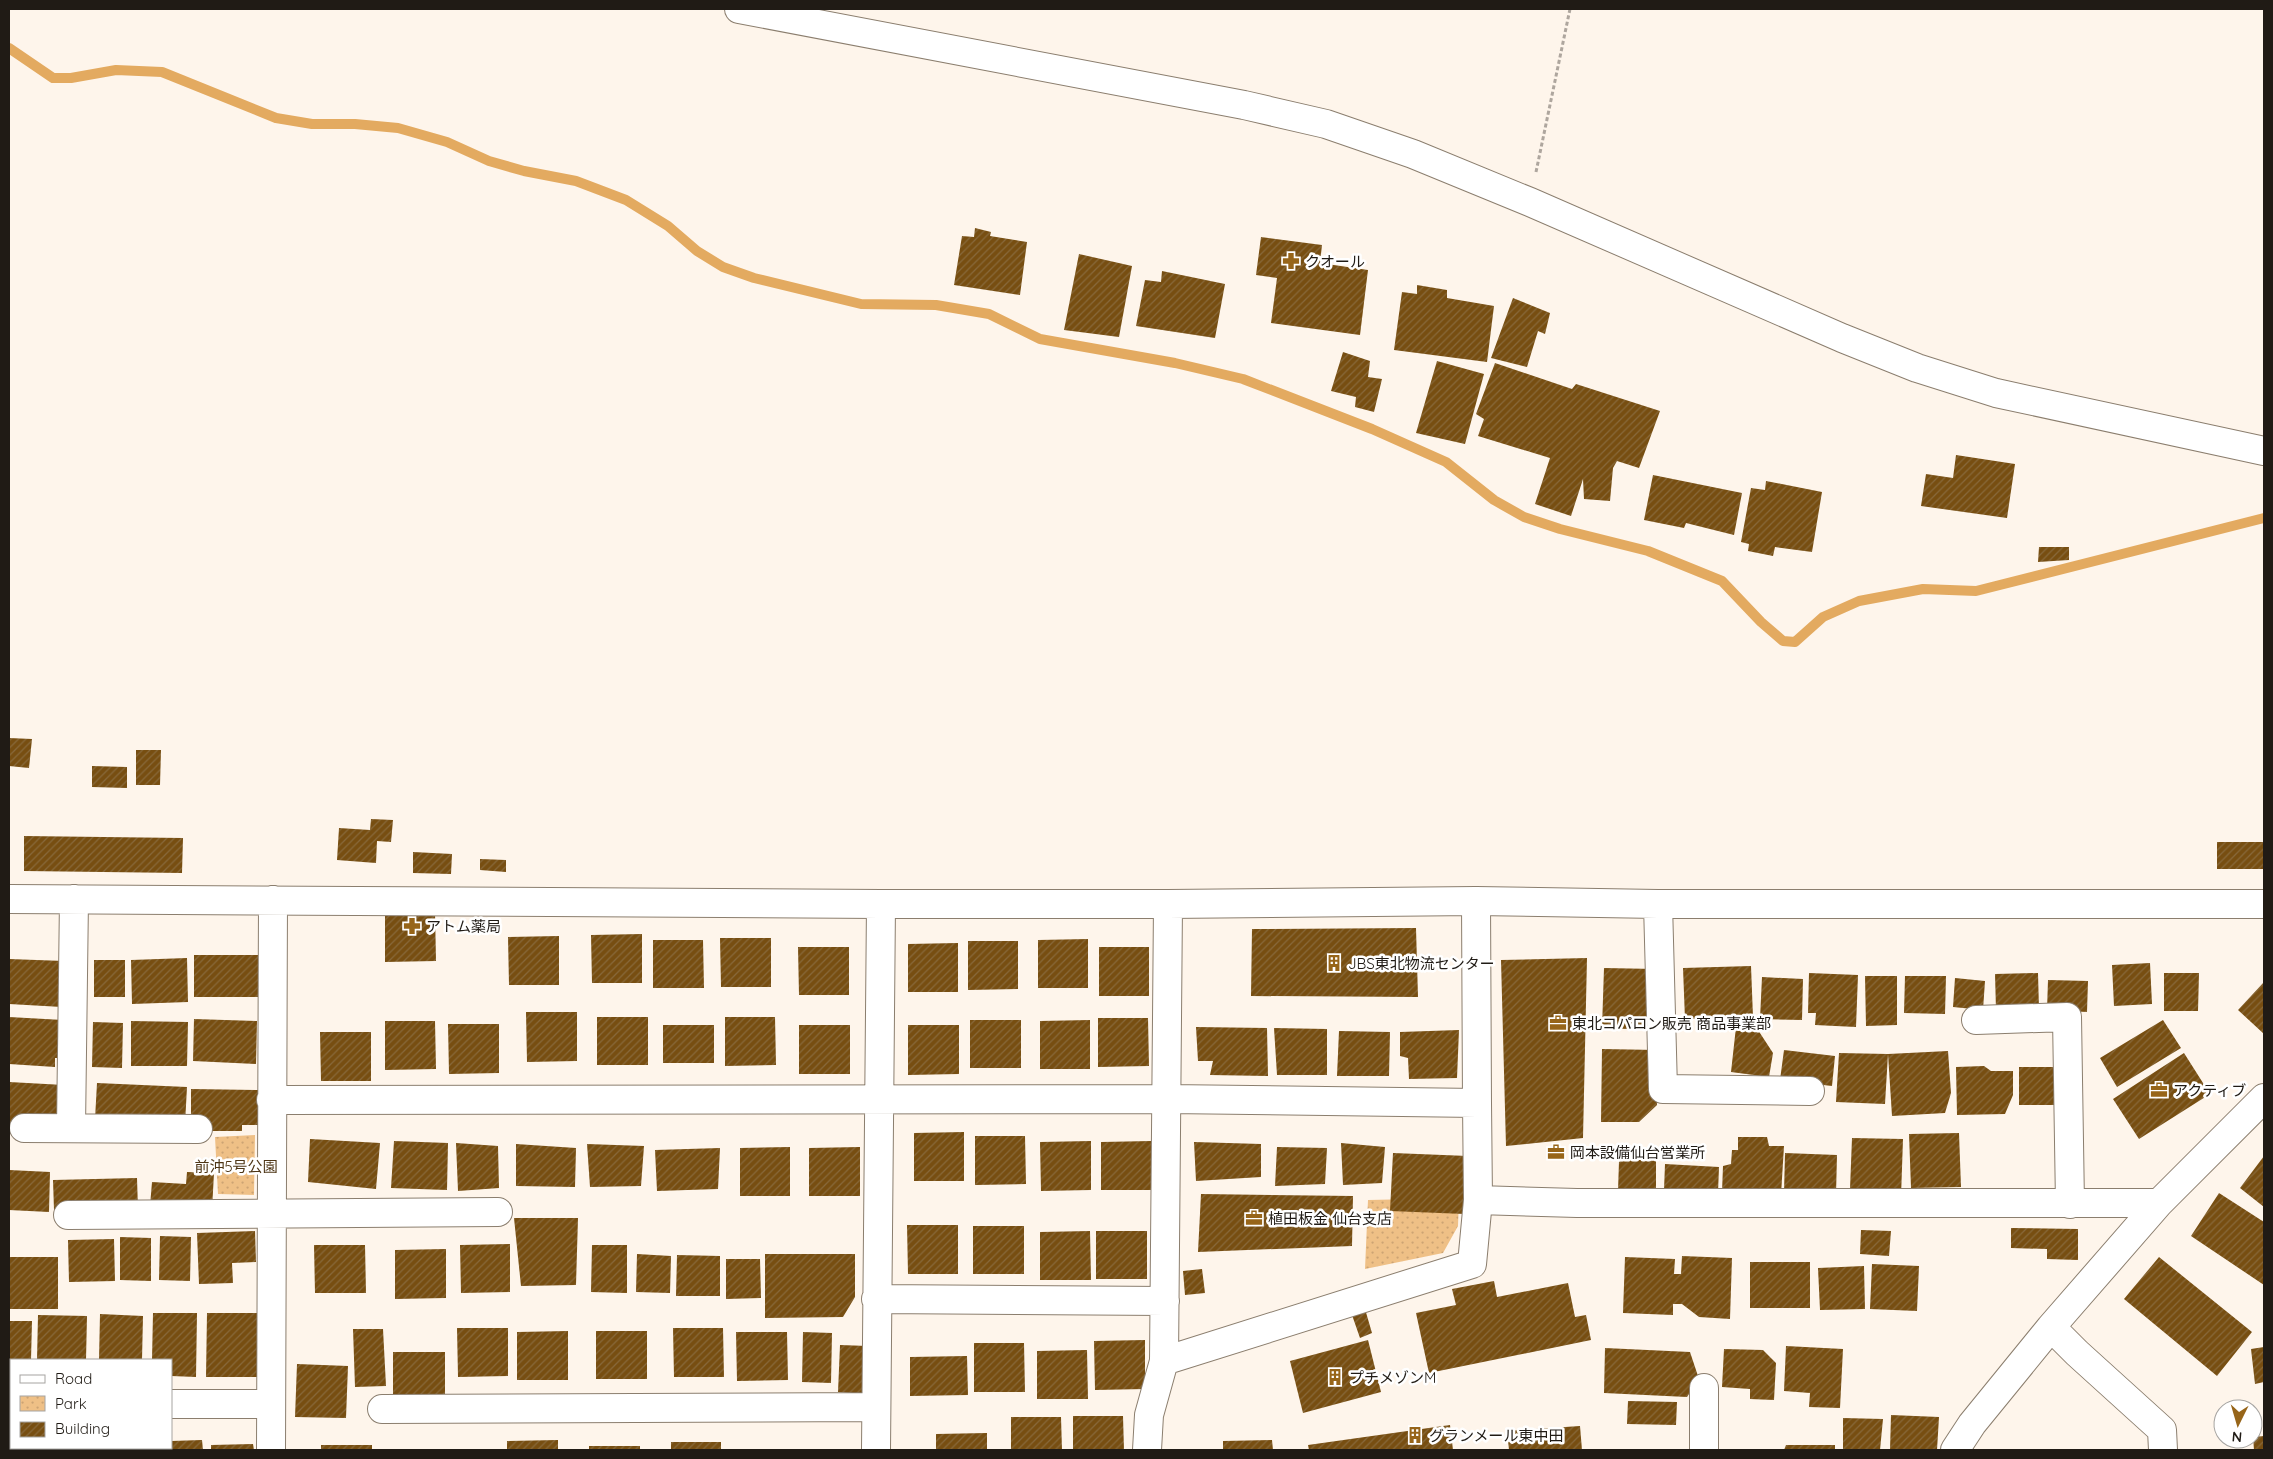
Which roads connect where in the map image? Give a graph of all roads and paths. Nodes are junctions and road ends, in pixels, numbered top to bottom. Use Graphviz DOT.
graph roads {
  1 [pos="739,9"];
  2 [pos="1570,9"];
  3 [pos="1530,202"];
  4 [pos="2264,450"];
  5 [pos="9,899"];
  6 [pos="74,899"];
  7 [pos="273,900"];
  8 [pos="1476,901"];
  9 [pos="880,904"];
  10 [pos="1168,904"];
  11 [pos="1658,904"];
  12 [pos="2264,904"];
  13 [pos="1976,1020"];
  14 [pos="1810,1091"];
  15 [pos="2264,1098"];
  16 [pos="1168,1099"];
  17 [pos="271,1100"];
  18 [pos="878,1100"];
  19 [pos="1477,1103"];
  20 [pos="24,1128"];
  21 [pos="71,1128"];
  22 [pos="198,1129"];
  23 [pos="1478,1200"];
  24 [pos="2159,1203"];
  25 [pos="2070,1204"];
  26 [pos="498,1212"];
  27 [pos="271,1213"];
  28 [pos="68,1215"];
  29 [pos="876,1299"];
  30 [pos="1165,1301"];
  31 [pos="2051,1327"];
  32 [pos="1164,1361"];
  33 [pos="1704,1388"];
  34 [pos="172,1404"];
  35 [pos="271,1404"];
  36 [pos="875,1407"];
  37 [pos="382,1409"];
  38 [pos="271,1450"];
  39 [pos="876,1450"];
  40 [pos="1147,1450"];
  41 [pos="1704,1450"];
  42 [pos="1955,1450"];
  43 [pos="2163,1450"];
  1 -- 3 [label="street"];
  2 -- 3 [label="path"];
  3 -- 4 [label="street"];
  5 -- 6 [label="street"];
  6 -- 7 [label="street"];
  6 -- 21 [label="street"];
  7 -- 9 [label="street"];
  7 -- 17 [label="street"];
  8 -- 10 [label="street"];
  8 -- 11 [label="street"];
  8 -- 19 [label="street"];
  9 -- 10 [label="street"];
  9 -- 18 [label="street"];
  10 -- 16 [label="street"];
  11 -- 12 [label="street"];
  11 -- 14 [label="street"];
  13 -- 25 [label="street"];
  15 -- 24 [label="street"];
  16 -- 18 [label="street"];
  16 -- 19 [label="street"];
  16 -- 30 [label="street"];
  17 -- 18 [label="street"];
  17 -- 27 [label="street"];
  18 -- 29 [label="street"];
  19 -- 23 [label="street"];
  20 -- 21 [label="street"];
  21 -- 22 [label="street"];
  23 -- 25 [label="street"];
  23 -- 32 [label="street"];
  24 -- 25 [label="street"];
  24 -- 31 [label="street"];
  26 -- 27 [label="street"];
  27 -- 28 [label="street"];
  27 -- 35 [label="street"];
  29 -- 30 [label="street"];
  29 -- 36 [label="street"];
  30 -- 32 [label="street"];
  31 -- 42 [label="street"];
  31 -- 43 [label="street"];
  32 -- 40 [label="street"];
  33 -- 41 [label="street"];
  34 -- 35 [label="street"];
  35 -- 38 [label="street"];
  36 -- 37 [label="street"];
  36 -- 39 [label="street"];
}
